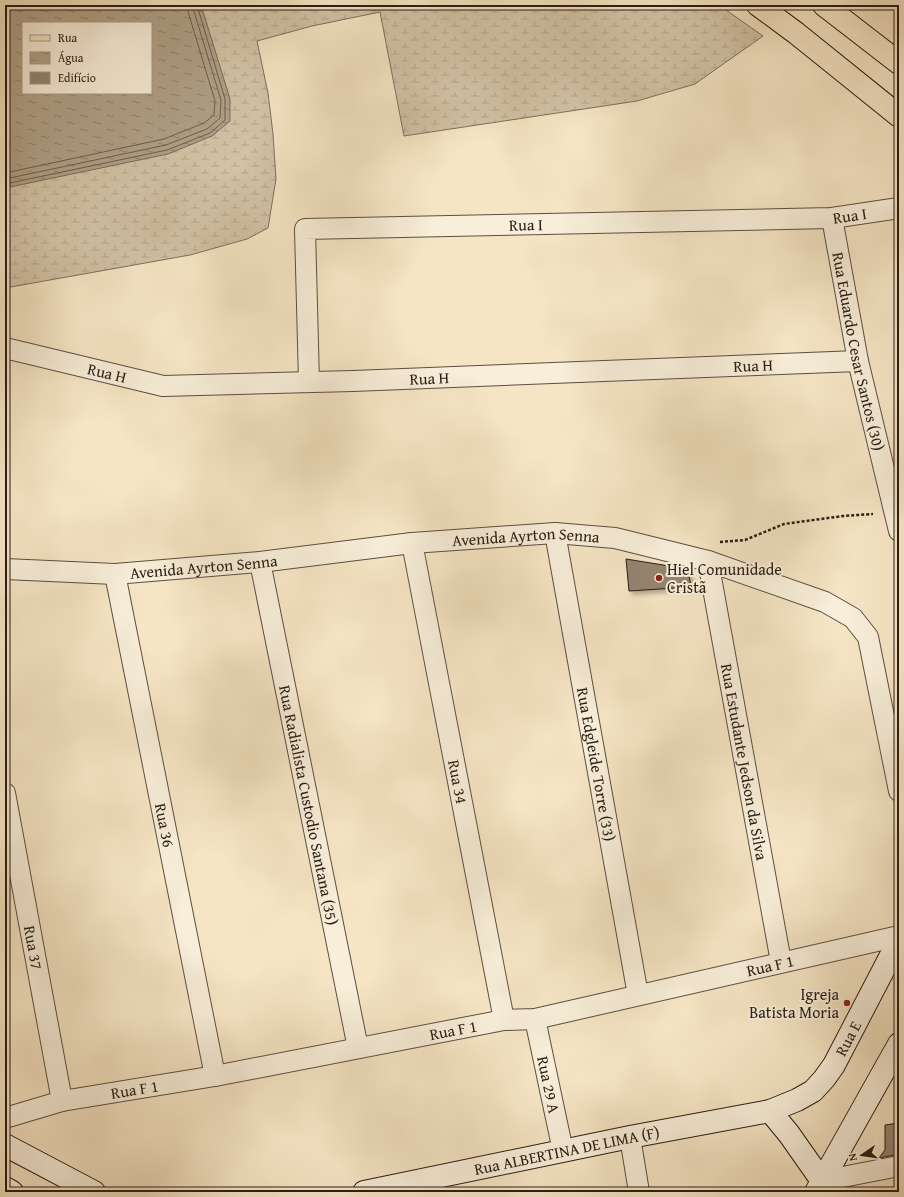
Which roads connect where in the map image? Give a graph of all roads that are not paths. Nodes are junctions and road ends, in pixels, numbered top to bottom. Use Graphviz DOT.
graph roads {
  1 [pos="758,5"];
  2 [pos="824,5"];
  3 [pos="899,63"];
  4 [pos="899,116"];
  5 [pos="899,208"];
  6 [pos="832,218"];
  7 [pos="5,348"];
  8 [pos="858,361"];
  9 [pos="309,382"];
  10 [pos="896,522"];
  11 [pos="555,533"];
  12 [pos="412,542"];
  13 [pos="708,561"];
  14 [pos="260,562"];
  15 [pos="5,569"];
  16 [pos="115,574"];
  17 [pos="899,791"];
  18 [pos="5,793"];
  19 [pos="899,936"];
  20 [pos="899,940"];
  21 [pos="782,962"];
  22 [pos="638,995"];
  23 [pos="535,1019"];
  24 [pos="504,1020"];
  25 [pos="899,1044"];
  26 [pos="358,1048"];
  27 [pos="216,1076"];
  28 [pos="62,1101"];
  29 [pos="770,1111"];
  30 [pos="5,1118"];
  31 [pos="630,1137"];
  32 [pos="5,1145"];
  33 [pos="563,1151"];
  34 [pos="899,1166"];
  35 [pos="819,1186"];
  36 [pos="5,1188"];
  37 [pos="403,1188"];
  38 [pos="12,1192"];
  39 [pos="94,1192"];
  40 [pos="364,1192"];
  41 [pos="639,1192"];
  1 -- 4 [label="main road"];
  2 -- 3 [label="main road"];
  5 -- 6 [label="street, Rua I"];
  6 -- 8 [label="street, Rua Eduardo Cesar Santos (30)"];
  6 -- 9 [label="street, Rua I"];
  7 -- 9 [label="street, Rua H"];
  8 -- 9 [label="street, Rua H"];
  8 -- 10 [label="street, Rua Eduardo Cesar Santos (30)"];
  11 -- 12 [label="street, Avenida Ayrton Senna"];
  11 -- 13 [label="street, Avenida Ayrton Senna"];
  11 -- 22 [label="street, Rua Edgleide Torre (33)"];
  12 -- 14 [label="street, Avenida Ayrton Senna"];
  12 -- 24 [label="street, Rua 34"];
  13 -- 17 [label="street, Avenida Ayrton Senna"];
  13 -- 21 [label="street, Rua Estudante Jedson da Silva"];
  14 -- 16 [label="street, Avenida Ayrton Senna"];
  14 -- 26 [label="street, Rua Radialista Custodio Santana (35)"];
  15 -- 16 [label="street, Avenida Ayrton Senna"];
  16 -- 27 [label="street, Rua 36"];
  18 -- 28 [label="street, Rua 37"];
  19 -- 21 [label="street, Rua F 1"];
  20 -- 29 [label="street, Rua E"];
  21 -- 22 [label="street, Rua F 1"];
  22 -- 23 [label="street, Rua F 1"];
  23 -- 24 [label="street, Rua F 1"];
  23 -- 33 [label="street, Rua 29 A"];
  24 -- 26 [label="street, Rua F 1"];
  25 -- 35 [label="street"];
  26 -- 27 [label="street, Rua F 1"];
  27 -- 28 [label="street, Rua F 1"];
  28 -- 30 [label="street, Rua F 1"];
  29 -- 31 [label="street, Rua ALBERTINA DE LIMA (F)"];
  29 -- 35 [label="street"];
  31 -- 33 [label="street, Rua ALBERTINA DE LIMA (F)"];
  31 -- 41 [label="street"];
  32 -- 39 [label="street"];
  33 -- 37 [label="street, Rua ALBERTINA DE LIMA (F)"];
  34 -- 35 [label="street"];
  36 -- 38 [label="street"];
  37 -- 40 [label="street, Rua ALBERTINA DE LIMA (F)"];
}
